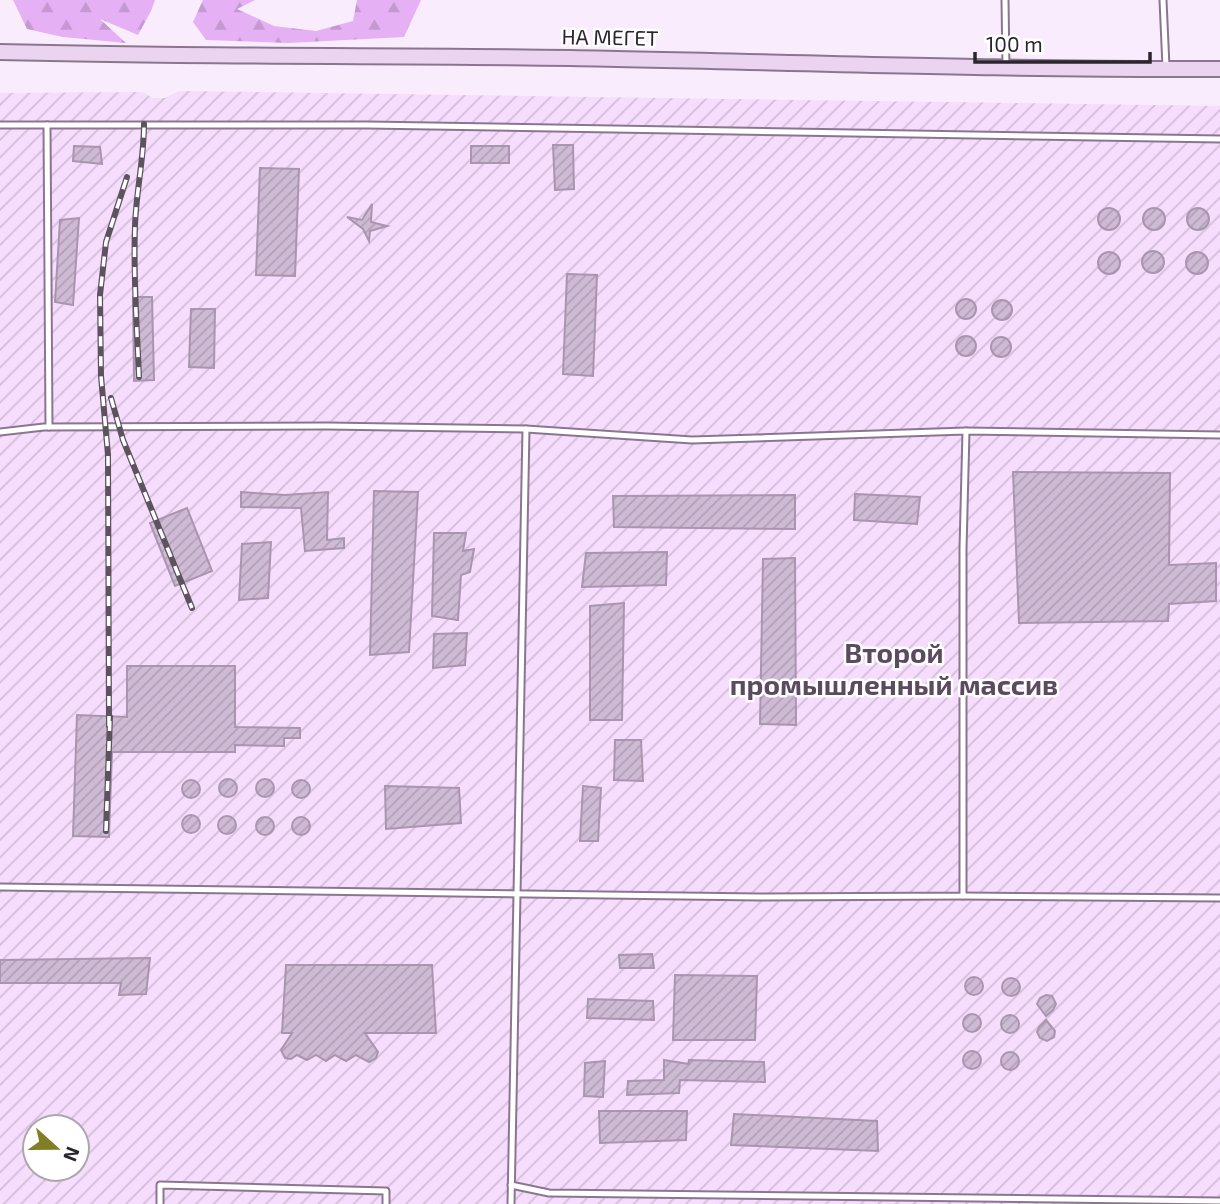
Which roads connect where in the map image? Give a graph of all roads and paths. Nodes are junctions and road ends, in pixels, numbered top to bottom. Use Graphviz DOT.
graph roads {
  1 [pos="1005,0"];
  2 [pos="1163,0"];
  3 [pos="0,52"];
  4 [pos="1006,67"];
  5 [pos="1166,69"];
  6 [pos="1220,69"];
  7 [pos="0,125"];
  8 [pos="47,125"];
  9 [pos="1220,139"];
  10 [pos="48,427"];
  11 [pos="526,429"];
  12 [pos="966,431"];
  13 [pos="0,432"];
  14 [pos="1220,435"];
  15 [pos="0,887"];
  16 [pos="516,894"];
  17 [pos="963,896"];
  18 [pos="1220,898"];
  19 [pos="511,1185"];
  20 [pos="1220,1201"];
  21 [pos="160,1204"];
  22 [pos="386,1204"];
  23 [pos="511,1204"];
  1 -- 4 [label="lane"];
  2 -- 5 [label="lane"];
  3 -- 4 [label="street, НА МЕГЕТ"];
  4 -- 5 [label="street, НА МЕГЕТ"];
  5 -- 6 [label="street, НА МЕГЕТ"];
  7 -- 8 [label="lane"];
  8 -- 9 [label="lane"];
  8 -- 10 [label="lane"];
  10 -- 11 [label="lane"];
  10 -- 13 [label="lane"];
  11 -- 12 [label="lane"];
  11 -- 16 [label="lane"];
  12 -- 14 [label="lane"];
  12 -- 17 [label="lane"];
  15 -- 16 [label="lane"];
  16 -- 17 [label="lane"];
  16 -- 19 [label="lane"];
  17 -- 18 [label="lane"];
  19 -- 20 [label="lane"];
  19 -- 23 [label="lane"];
  21 -- 22 [label="lane"];
}
